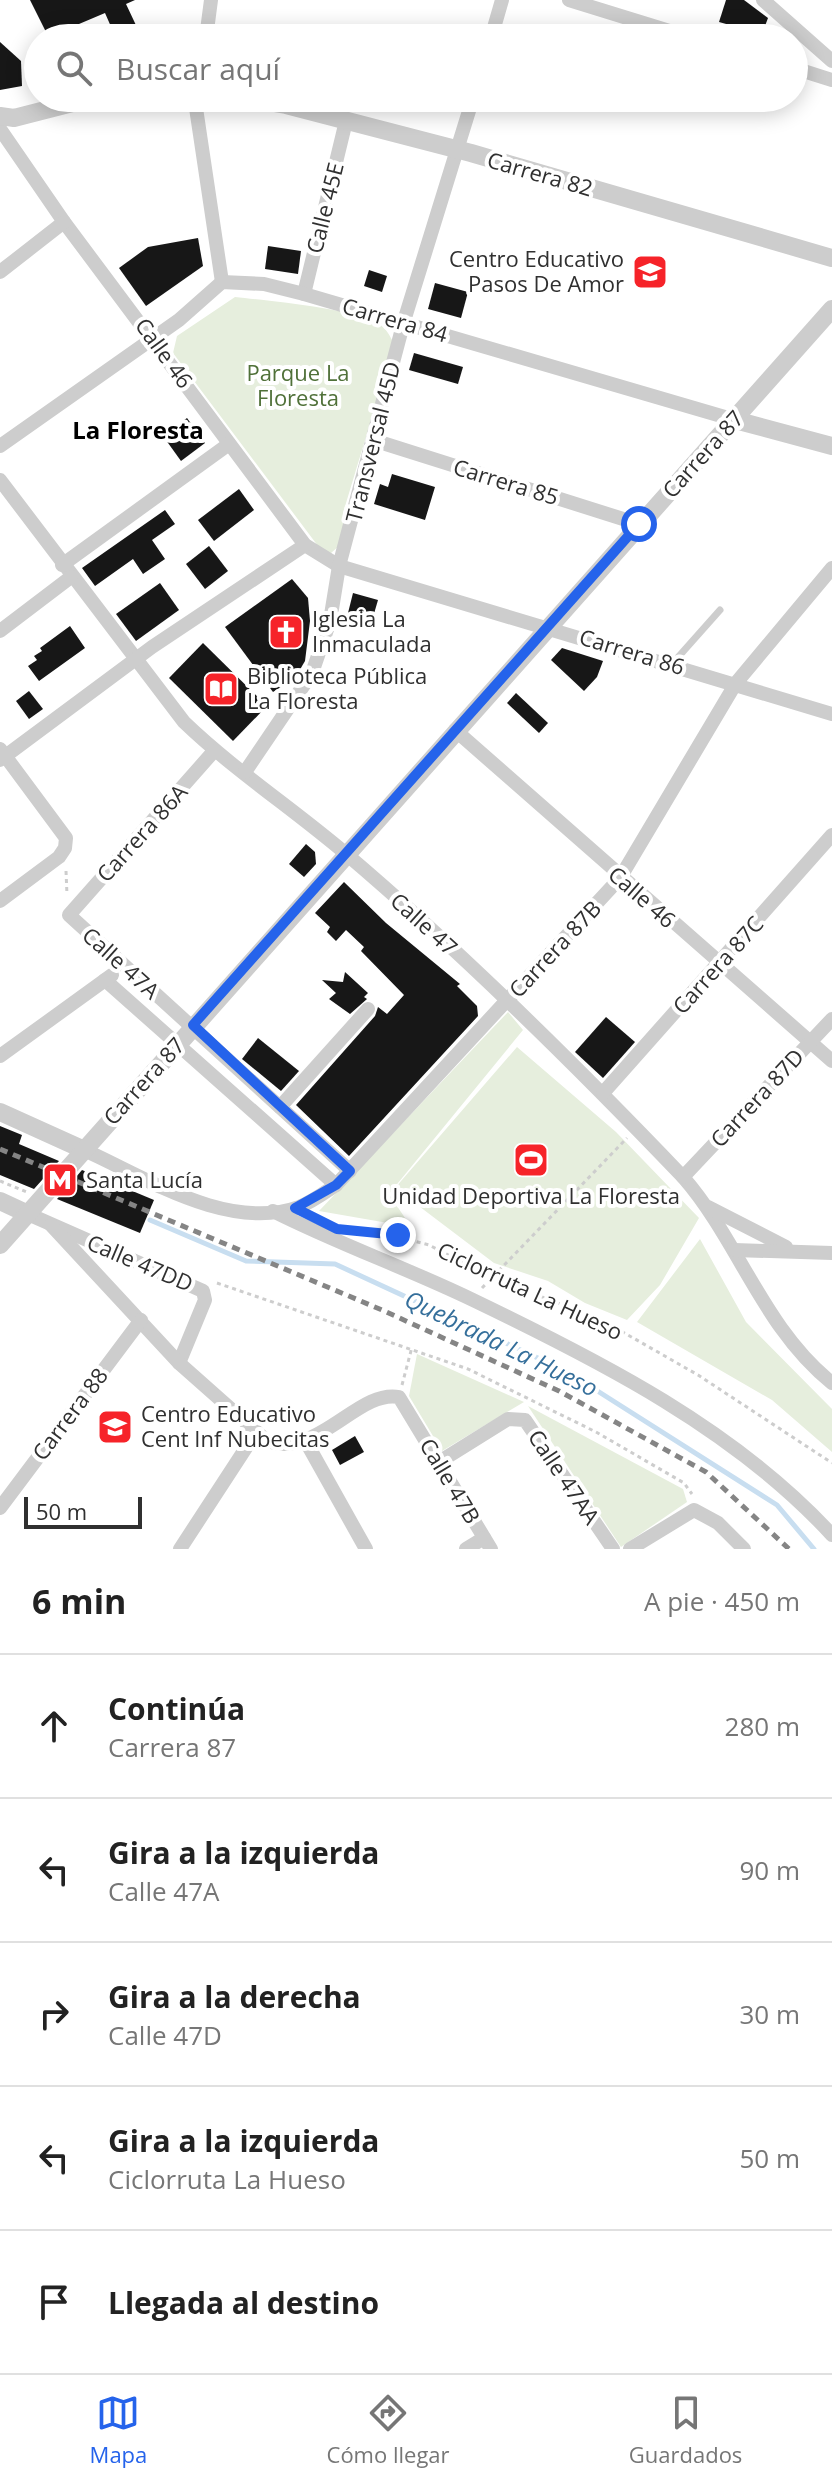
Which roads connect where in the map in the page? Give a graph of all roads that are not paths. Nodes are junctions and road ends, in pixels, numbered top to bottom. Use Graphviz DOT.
graph roads {
  1 [pos="211,0"];
  2 [pos="502,0"];
  3 [pos="569,0"];
  4 [pos="763,0"];
  5 [pos="208,24"];
  6 [pos="495,24"];
  7 [pos="647,24"];
  8 [pos="790,24"];
  9 [pos="808,40"];
  10 [pos="832,61"];
  11 [pos="808,72"];
  12 [pos="832,80"];
  13 [pos="45,112"];
  14 [pos="197,112"];
  15 [pos="306,112"];
  16 [pos="469,112"];
  17 [pos="346,121"];
  18 [pos="2,125"];
  19 [pos="458,150"];
  20 [pos="64,222"];
  21 [pos="810,252"];
  22 [pos="832,258"];
  23 [pos="832,270"];
  24 [pos="0,272"];
  25 [pos="222,282"];
  26 [pos="304,294"];
  27 [pos="832,309"];
  28 [pos="404,321"];
  29 [pos="154,338"];
  30 [pos="735,420"];
  31 [pos="373,440"];
  32 [pos="229,444"];
  33 [pos="0,446"];
  34 [pos="832,446"];
  35 [pos="0,480"];
  36 [pos="639,524"];
  37 [pos="305,545"];
  38 [pos="62,565"];
  39 [pos="339,566"];
  40 [pos="832,568"];
  41 [pos="71,577"];
  42 [pos="720,610"];
  43 [pos="550,627"];
  44 [pos="0,631"];
  45 [pos="134,660"];
  46 [pos="672,664"];
  47 [pos="736,683"];
  48 [pos="832,714"];
  49 [pos="455,730"];
  50 [pos="214,751"];
  51 [pos="2,755"];
  52 [pos="245,772"];
  53 [pos="832,835"];
  54 [pos="345,853"];
  55 [pos="620,878"];
  56 [pos="0,901"];
  57 [pos="69,915"];
  58 [pos="720,963"];
  59 [pos="122,967"];
  60 [pos="105,980"];
  61 [pos="509,1000"];
  62 [pos="368,1009"];
  63 [pos="832,1019"];
  64 [pos="193,1025"];
  65 [pos="177,1043"];
  66 [pos="808,1043"];
  67 [pos="0,1056"];
  68 [pos="832,1061"];
  69 [pos="603,1093"];
  70 [pos="280,1107"];
  71 [pos="0,1112"];
  72 [pos="82,1149"];
  73 [pos="350,1171"];
  74 [pos="683,1177"];
  75 [pos="336,1185"];
  76 [pos="0,1201"];
  77 [pos="707,1207"];
  78 [pos="273,1211"];
  79 [pos="28,1214"];
  80 [pos="51,1225"];
  81 [pos="0,1245"];
  82 [pos="789,1249"];
  83 [pos="734,1250"];
  84 [pos="832,1253"];
  85 [pos="141,1320"];
  86 [pos="179,1363"];
  87 [pos="832,1383"];
  88 [pos="255,1434"];
  89 [pos="305,1440"];
  90 [pos="439,1462"];
  91 [pos="0,1508"];
  92 [pos="832,1535"];
  93 [pos="488,1544"];
  94 [pos="180,1549"];
  95 [pos="366,1549"];
  96 [pos="466,1549"];
  97 [pos="613,1549"];
  98 [pos="630,1549"];
  99 [pos="744,1549"];
  1 -- 5 [label="street"];
  2 -- 6 [label="street"];
  3 -- 7 [label="street"];
  4 -- 8 [label="street"];
  9 -- 10 [label="street"];
  11 -- 12 [label="street"];
  13 -- 18 [label="street"];
  14 -- 25 [label="street"];
  15 -- 17 [label="street, Carrera 82"];
  16 -- 19 [label="street, Transversal 45D"];
  17 -- 19 [label="street, Carrera 82"];
  17 -- 26 [label="street, Calle 45E"];
  18 -- 20 [label="street, Calle 46"];
  19 -- 21 [label="street, Carrera 82"];
  19 -- 28 [label="street, Transversal 45D"];
  20 -- 24 [label="street"];
  20 -- 29 [label="street, Calle 46"];
  21 -- 22 [label="street, Carrera 82"];
  21 -- 23 [label="street"];
  25 -- 26 [label="street, Carrera 84"];
  25 -- 29 [label="street"];
  26 -- 28 [label="street, Carrera 84"];
  27 -- 30 [label="street, Carrera 87"];
  28 -- 30 [label="street, Carrera 84"];
  28 -- 31 [label="street, Transversal 45D"];
  29 -- 32 [label="street, Calle 46"];
  29 -- 33 [label="street"];
  30 -- 34 [label="street, Carrera 84"];
  30 -- 36 [label="street, Carrera 87"];
  31 -- 36 [label="street, Carrera 85"];
  31 -- 39 [label="street, Transversal 45D"];
  32 -- 37 [label="street, Calle 46"];
  32 -- 38 [label="street"];
  35 -- 38 [label="street, Calle 47"];
  36 -- 43 [label="street, Carrera 87"];
  37 -- 39 [label="street, Calle 46"];
  37 -- 45 [label="street"];
  38 -- 41 [label="street, Calle 47"];
  39 -- 43 [label="street, Carrera 86"];
  39 -- 52 [label="street, Transversal 45D"];
  40 -- 47 [label="street, Carrera 87B"];
  41 -- 44 [label="street"];
  41 -- 45 [label="street, Calle 47"];
  42 -- 46 [label="lane"];
  43 -- 46 [label="street, Carrera 86"];
  43 -- 49 [label="street, Carrera 87"];
  45 -- 50 [label="street, Calle 47"];
  45 -- 51 [label="street"];
  46 -- 47 [label="street, Carrera 86"];
  47 -- 48 [label="street, Carrera 86"];
  47 -- 55 [label="street, Carrera 87B"];
  49 -- 54 [label="street, Carrera 87"];
  49 -- 55 [label="street, Calle 46"];
  50 -- 52 [label="street, Calle 47"];
  50 -- 57 [label="street, Carrera 86A"];
  51 -- 56 [label="street"];
  52 -- 54 [label="street, Calle 47"];
  53 -- 58 [label="street, Carrera 87C"];
  54 -- 61 [label="street, Calle 47"];
  54 -- 64 [label="street, Carrera 87"];
  55 -- 58 [label="street, Calle 46"];
  55 -- 61 [label="street, Carrera 87B"];
  57 -- 59 [label="street, Calle 47A"];
  58 -- 66 [label="street, Calle 46"];
  58 -- 69 [label="street, Carrera 87C"];
  59 -- 60 [label="street"];
  59 -- 64 [label="street, Calle 47A"];
  60 -- 65 [label="street, Calle 47A"];
  60 -- 67 [label="street"];
  61 -- 69 [label="street, Calle 47"];
  61 -- 73 [label="street, Carrera 87B"];
  62 -- 70 [label="street"];
  63 -- 66 [label="street, Carrera 87D"];
  64 -- 65 [label="street, Carrera 87"];
  64 -- 70 [label="street, Calle 47A"];
  65 -- 72 [label="street, Carrera 87"];
  65 -- 75 [label="street, Calle 47A"];
  66 -- 68 [label="street, Calle 46"];
  66 -- 74 [label="street, Carrera 87D"];
  69 -- 74 [label="street, Calle 47"];
  70 -- 73 [label="street, Calle 47A"];
  71 -- 72 [label="street"];
  72 -- 78 [label="street"];
  72 -- 79 [label="street, Carrera 87"];
  73 -- 75 [label="street, Carrera 87B"];
  74 -- 77 [label="street, Calle 47"];
  75 -- 78 [label="street, Carrera 87B"];
  76 -- 79 [label="street, Calle 47DD"];
  77 -- 82 [label="street"];
  77 -- 83 [label="street, Calle 47"];
  78 -- 92 [label="street"];
  79 -- 80 [label="street, Calle 47DD"];
  79 -- 81 [label="street, Carrera 87"];
  80 -- 85 [label="street, Calle 47DD"];
  80 -- 86 [label="street, Calle 47DD"];
  82 -- 83 [label="street"];
  82 -- 84 [label="street"];
  83 -- 87 [label="street, Calle 47"];
  85 -- 86 [label="street, Calle 47DD"];
  85 -- 91 [label="street, Carrera 88"];
  86 -- 88 [label="street, Calle 47DD"];
  88 -- 89 [label="street"];
  88 -- 94 [label="street"];
  89 -- 90 [label="street, Calle 47B"];
  89 -- 95 [label="street"];
  90 -- 93 [label="street, Calle 47B"];
  90 -- 97 [label="street, Calle 47AA"];
  93 -- 96 [label="street"];
  98 -- 99 [label="street"];
}
